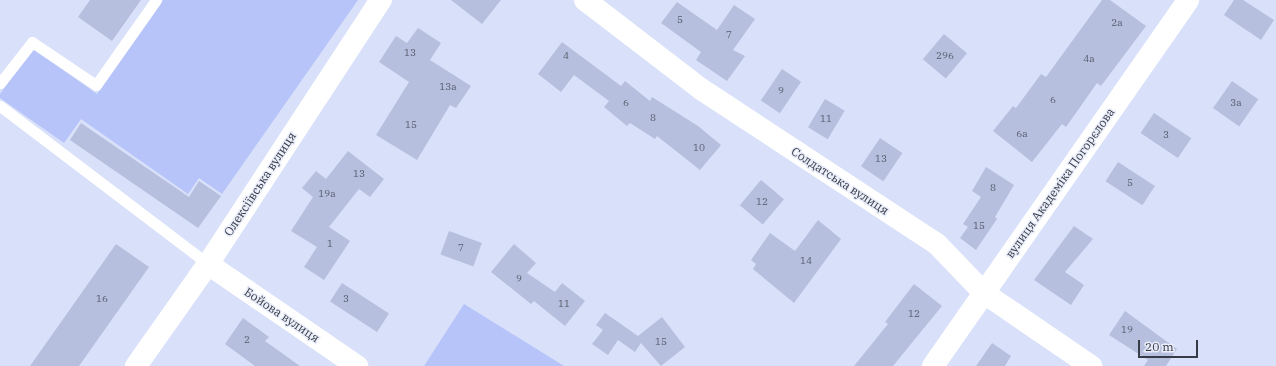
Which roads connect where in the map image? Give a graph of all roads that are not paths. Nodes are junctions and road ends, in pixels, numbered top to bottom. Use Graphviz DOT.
graph roads {
  1 [pos="156,0"];
  2 [pos="381,0"];
  3 [pos="585,0"];
  4 [pos="1188,0"];
  5 [pos="0,83"];
  6 [pos="0,106"];
  7 [pos="208,264"];
  8 [pos="984,293"];
  9 [pos="136,366"];
  10 [pos="357,366"];
  11 [pos="933,366"];
  12 [pos="1091,366"];
  1 -- 5 [label="lane"];
  2 -- 7 [label="street, Олексіївська вулиця"];
  3 -- 8 [label="street, Солдатська вулиця"];
  4 -- 8 [label="street, вулиця Академіка Погорєлова"];
  6 -- 7 [label="lane"];
  7 -- 9 [label="street, Олексіївська вулиця"];
  7 -- 10 [label="street, Бойова вулиця"];
  8 -- 11 [label="street, вулиця Академіка Погорєлова"];
  8 -- 12 [label="street, Солдатська вулиця"];
}
